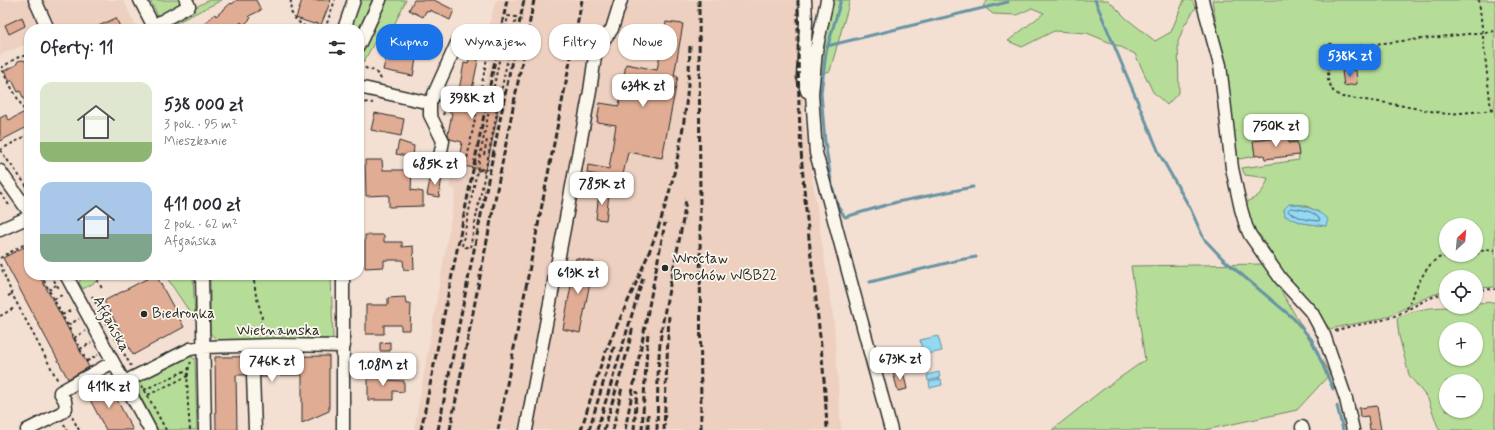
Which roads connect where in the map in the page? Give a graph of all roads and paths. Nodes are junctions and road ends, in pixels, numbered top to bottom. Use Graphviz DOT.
graph roads {
  1 [pos="35,0"];
  2 [pos="140,0"];
  3 [pos="186,0"];
  4 [pos="290,0"];
  5 [pos="335,0"];
  6 [pos="354,0"];
  7 [pos="380,0"];
  8 [pos="621,0"];
  9 [pos="805,0"];
  10 [pos="826,0"];
  11 [pos="1202,0"];
  12 [pos="1479,0"];
  13 [pos="46,24"];
  14 [pos="152,24"];
  15 [pos="160,24"];
  16 [pos="302,24"];
  17 [pos="327,24"];
  18 [pos="346,24"];
  19 [pos="1495,31"];
  20 [pos="1483,32"];
  21 [pos="364,34"];
  22 [pos="1331,43"];
  23 [pos="24,55"];
  24 [pos="451,56"];
  25 [pos="487,60"];
  26 [pos="364,68"];
  27 [pos="1349,70"];
  28 [pos="387,81"];
  29 [pos="364,88"];
  30 [pos="812,94"];
  31 [pos="364,102"];
  32 [pos="377,103"];
  33 [pos="430,103"];
  34 [pos="450,106"];
  35 [pos="24,110"];
  36 [pos="468,110"];
  37 [pos="1491,110"];
  38 [pos="1495,110"];
  39 [pos="477,112"];
  40 [pos="441,120"];
  41 [pos="24,137"];
  42 [pos="483,140"];
  43 [pos="487,140"];
  44 [pos="492,141"];
  45 [pos="0,150"];
  46 [pos="484,155"];
  47 [pos="440,156"];
  48 [pos="468,158"];
  49 [pos="462,162"];
  50 [pos="482,165"];
  51 [pos="477,170"];
  52 [pos="0,171"];
  53 [pos="481,171"];
  54 [pos="485,172"];
  55 [pos="460,173"];
  56 [pos="24,182"];
  57 [pos="0,193"];
  58 [pos="24,205"];
  59 [pos="10,206"];
  60 [pos="24,219"];
  61 [pos="0,230"];
  62 [pos="24,245"];
  63 [pos="1483,250"];
  64 [pos="1495,250"];
  65 [pos="0,258"];
  66 [pos="1439,258"];
  67 [pos="0,264"];
  68 [pos="44,280"];
  69 [pos="69,280"];
  70 [pos="97,280"];
  71 [pos="202,280"];
  72 [pos="254,280"];
  73 [pos="343,280"];
  74 [pos="57,285"];
  75 [pos="1495,289"];
  76 [pos="49,290"];
  77 [pos="103,290"];
  78 [pos="1483,290"];
  79 [pos="12,294"];
  80 [pos="65,294"];
  81 [pos="1439,295"];
  82 [pos="8,296"];
  83 [pos="92,296"];
  84 [pos="54,299"];
  85 [pos="14,308"];
  86 [pos="73,309"];
  87 [pos="1407,310"];
  88 [pos="62,315"];
  89 [pos="0,316"];
  90 [pos="79,319"];
  91 [pos="68,325"];
  92 [pos="85,331"];
  93 [pos="1324,335"];
  94 [pos="74,338"];
  95 [pos="91,343"];
  96 [pos="344,346"];
  97 [pos="203,347"];
  98 [pos="80,349"];
  99 [pos="254,349"];
  100 [pos="98,355"];
  101 [pos="924,358"];
  102 [pos="86,361"];
  103 [pos="113,362"];
  104 [pos="129,363"];
  105 [pos="189,369"];
  106 [pos="875,372"];
  107 [pos="93,373"];
  108 [pos="253,375"];
  109 [pos="188,376"];
  110 [pos="129,380"];
  111 [pos="64,390"];
  112 [pos="144,390"];
  113 [pos="147,395"];
  114 [pos="66,408"];
  115 [pos="26,430"];
  116 [pos="79,430"];
  117 [pos="150,430"];
  118 [pos="166,430"];
  119 [pos="190,430"];
  120 [pos="205,430"];
  121 [pos="255,430"];
  122 [pos="343,430"];
  123 [pos="526,430"];
  124 [pos="891,430"];
  125 [pos="1353,430"];
  1 -- 13 [label="street"];
  2 -- 14 [label="street"];
  3 -- 15 [label="street"];
  4 -- 16 [label="path"];
  5 -- 17 [label="path"];
  6 -- 18 [label="street"];
  7 -- 21 [label="street"];
  8 -- 123 [label="street"];
  9 -- 30 [label="street"];
  10 -- 30 [label="street"];
  11 -- 93 [label="street"];
  12 -- 20 [label="path"];
  19 -- 20 [label="path"];
  20 -- 27 [label="path"];
  20 -- 37 [label="path"];
  22 -- 37 [label="path"];
  23 -- 35 [label="path"];
  24 -- 33 [label="street"];
  25 -- 39 [label="path"];
  26 -- 28 [label="path"];
  29 -- 33 [label="street"];
  30 -- 106 [label="street"];
  31 -- 32 [label="path"];
  33 -- 47 [label="street"];
  34 -- 40 [label="path"];
  36 -- 39 [label="path"];
  37 -- 38 [label="path"];
  39 -- 48 [label="path"];
  41 -- 45 [label="path"];
  42 -- 43 [label="path"];
  42 -- 44 [label="path"];
  42 -- 51 [label="path"];
  43 -- 44 [label="path"];
  43 -- 46 [label="path"];
  44 -- 54 [label="path"];
  45 -- 56 [label="path"];
  48 -- 55 [label="path"];
  48 -- 55 [label="path"];
  49 -- 55 [label="path"];
  50 -- 53 [label="path"];
  51 -- 53 [label="path"];
  51 -- 54 [label="path"];
  52 -- 58 [label="street"];
  53 -- 54 [label="path"];
  57 -- 59 [label="path"];
  60 -- 61 [label="street"];
  62 -- 65 [label="path"];
  63 -- 64 [label="path"];
  66 -- 87 [label="path"];
  67 -- 79 [label="path"];
  68 -- 76 [label="path"];
  69 -- 103 [label="street, Afgańska"];
  70 -- 77 [label="path"];
  71 -- 97 [label="street"];
  72 -- 99 [label="path"];
  73 -- 96 [label="street"];
  74 -- 76 [label="path"];
  75 -- 78 [label="path"];
  76 -- 84 [label="path"];
  79 -- 82 [label="path"];
  79 -- 111 [label="path"];
  80 -- 84 [label="path"];
  81 -- 87 [label="path"];
  83 -- 104 [label="path"];
  84 -- 88 [label="path"];
  85 -- 89 [label="path"];
  86 -- 88 [label="path"];
  87 -- 93 [label="path"];
  88 -- 91 [label="path"];
  90 -- 91 [label="path"];
  91 -- 94 [label="path"];
  92 -- 94 [label="path"];
  93 -- 125 [label="street"];
  94 -- 98 [label="path"];
  95 -- 98 [label="path"];
  96 -- 99 [label="street, Wietnamska"];
  96 -- 122 [label="street"];
  97 -- 99 [label="street, Wietnamska"];
  97 -- 105 [label="path"];
  97 -- 110 [label="street, Wietnamska"];
  97 -- 120 [label="street"];
  98 -- 102 [label="path"];
  100 -- 102 [label="path"];
  101 -- 106 [label="path"];
  102 -- 107 [label="path"];
  103 -- 107 [label="street"];
  103 -- 110 [label="street, Afgańska"];
  105 -- 109 [label="path"];
  105 -- 112 [label="path"];
  106 -- 124 [label="street"];
  107 -- 111 [label="street"];
  108 -- 121 [label="street"];
  109 -- 113 [label="path"];
  109 -- 119 [label="path"];
  110 -- 112 [label="path"];
  110 -- 117 [label="street, Afgańska"];
  111 -- 114 [label="street"];
  112 -- 113 [label="path"];
  113 -- 118 [label="path"];
  114 -- 115 [label="street"];
  114 -- 116 [label="path"];
}
